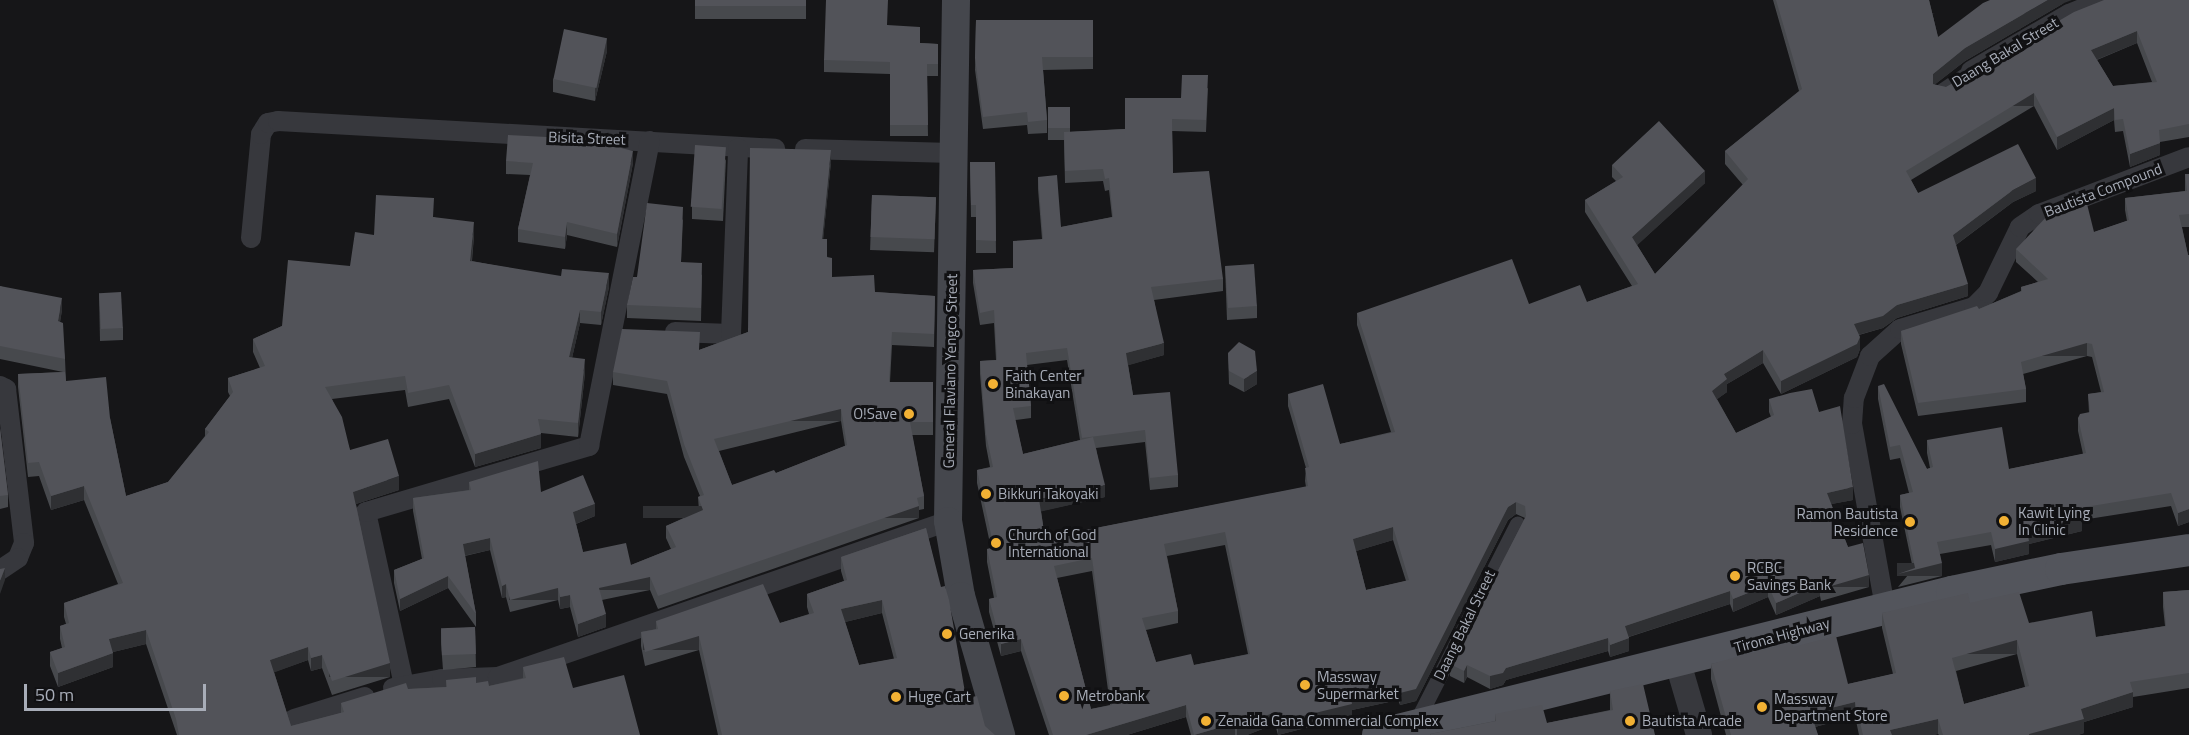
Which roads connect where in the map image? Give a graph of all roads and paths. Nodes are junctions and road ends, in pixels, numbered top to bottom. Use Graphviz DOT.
graph roads {
  1 [pos="956,0"];
  2 [pos="2103,0"];
  3 [pos="1971,71"];
  4 [pos="1941,91"];
  5 [pos="650,141"];
  6 [pos="738,148"];
  7 [pos="952,153"];
  8 [pos="2189,157"];
  9 [pos="251,238"];
  10 [pos="613,328"];
  11 [pos="637,330"];
  12 [pos="660,331"];
  13 [pos="0,386"];
  14 [pos="948,521"];
  15 [pos="1517,524"];
  16 [pos="2189,550"];
  17 [pos="0,570"];
  18 [pos="1885,608"];
  19 [pos="1678,663"];
  20 [pos="404,685"];
  21 [pos="294,719"];
  22 [pos="1412,731"];
  23 [pos="1001,735"];
  24 [pos="1378,735"];
  25 [pos="1699,735"];
  1 -- 7 [label="main road, General Flaviano Yengco Street"];
  2 -- 3 [label="street, Daang Bakal Street"];
  3 -- 4 [label="street, Daang Bakal Street"];
  5 -- 6 [label="street, Bisita Street"];
  5 -- 9 [label="street, Bisita Street"];
  5 -- 10 [label="street"];
  6 -- 7 [label="street, Bisita Street"];
  6 -- 12 [label="street"];
  7 -- 14 [label="main road, General Flaviano Yengco Street"];
  8 -- 18 [label="street, Bautista Compound"];
  10 -- 11 [label="street"];
  10 -- 20 [label="street"];
  13 -- 17 [label="street"];
  14 -- 20 [label="street"];
  14 -- 23 [label="main road, General Flaviano Yengco Street"];
  15 -- 22 [label="street, Daang Bakal Street"];
  16 -- 18 [label="main road, Tirona Highway"];
  18 -- 19 [label="main road, Tirona Highway"];
  19 -- 22 [label="main road, Tirona Highway"];
  19 -- 25 [label="street"];
  20 -- 21 [label="street"];
  22 -- 24 [label="main road, Tirona Highway"];
}
